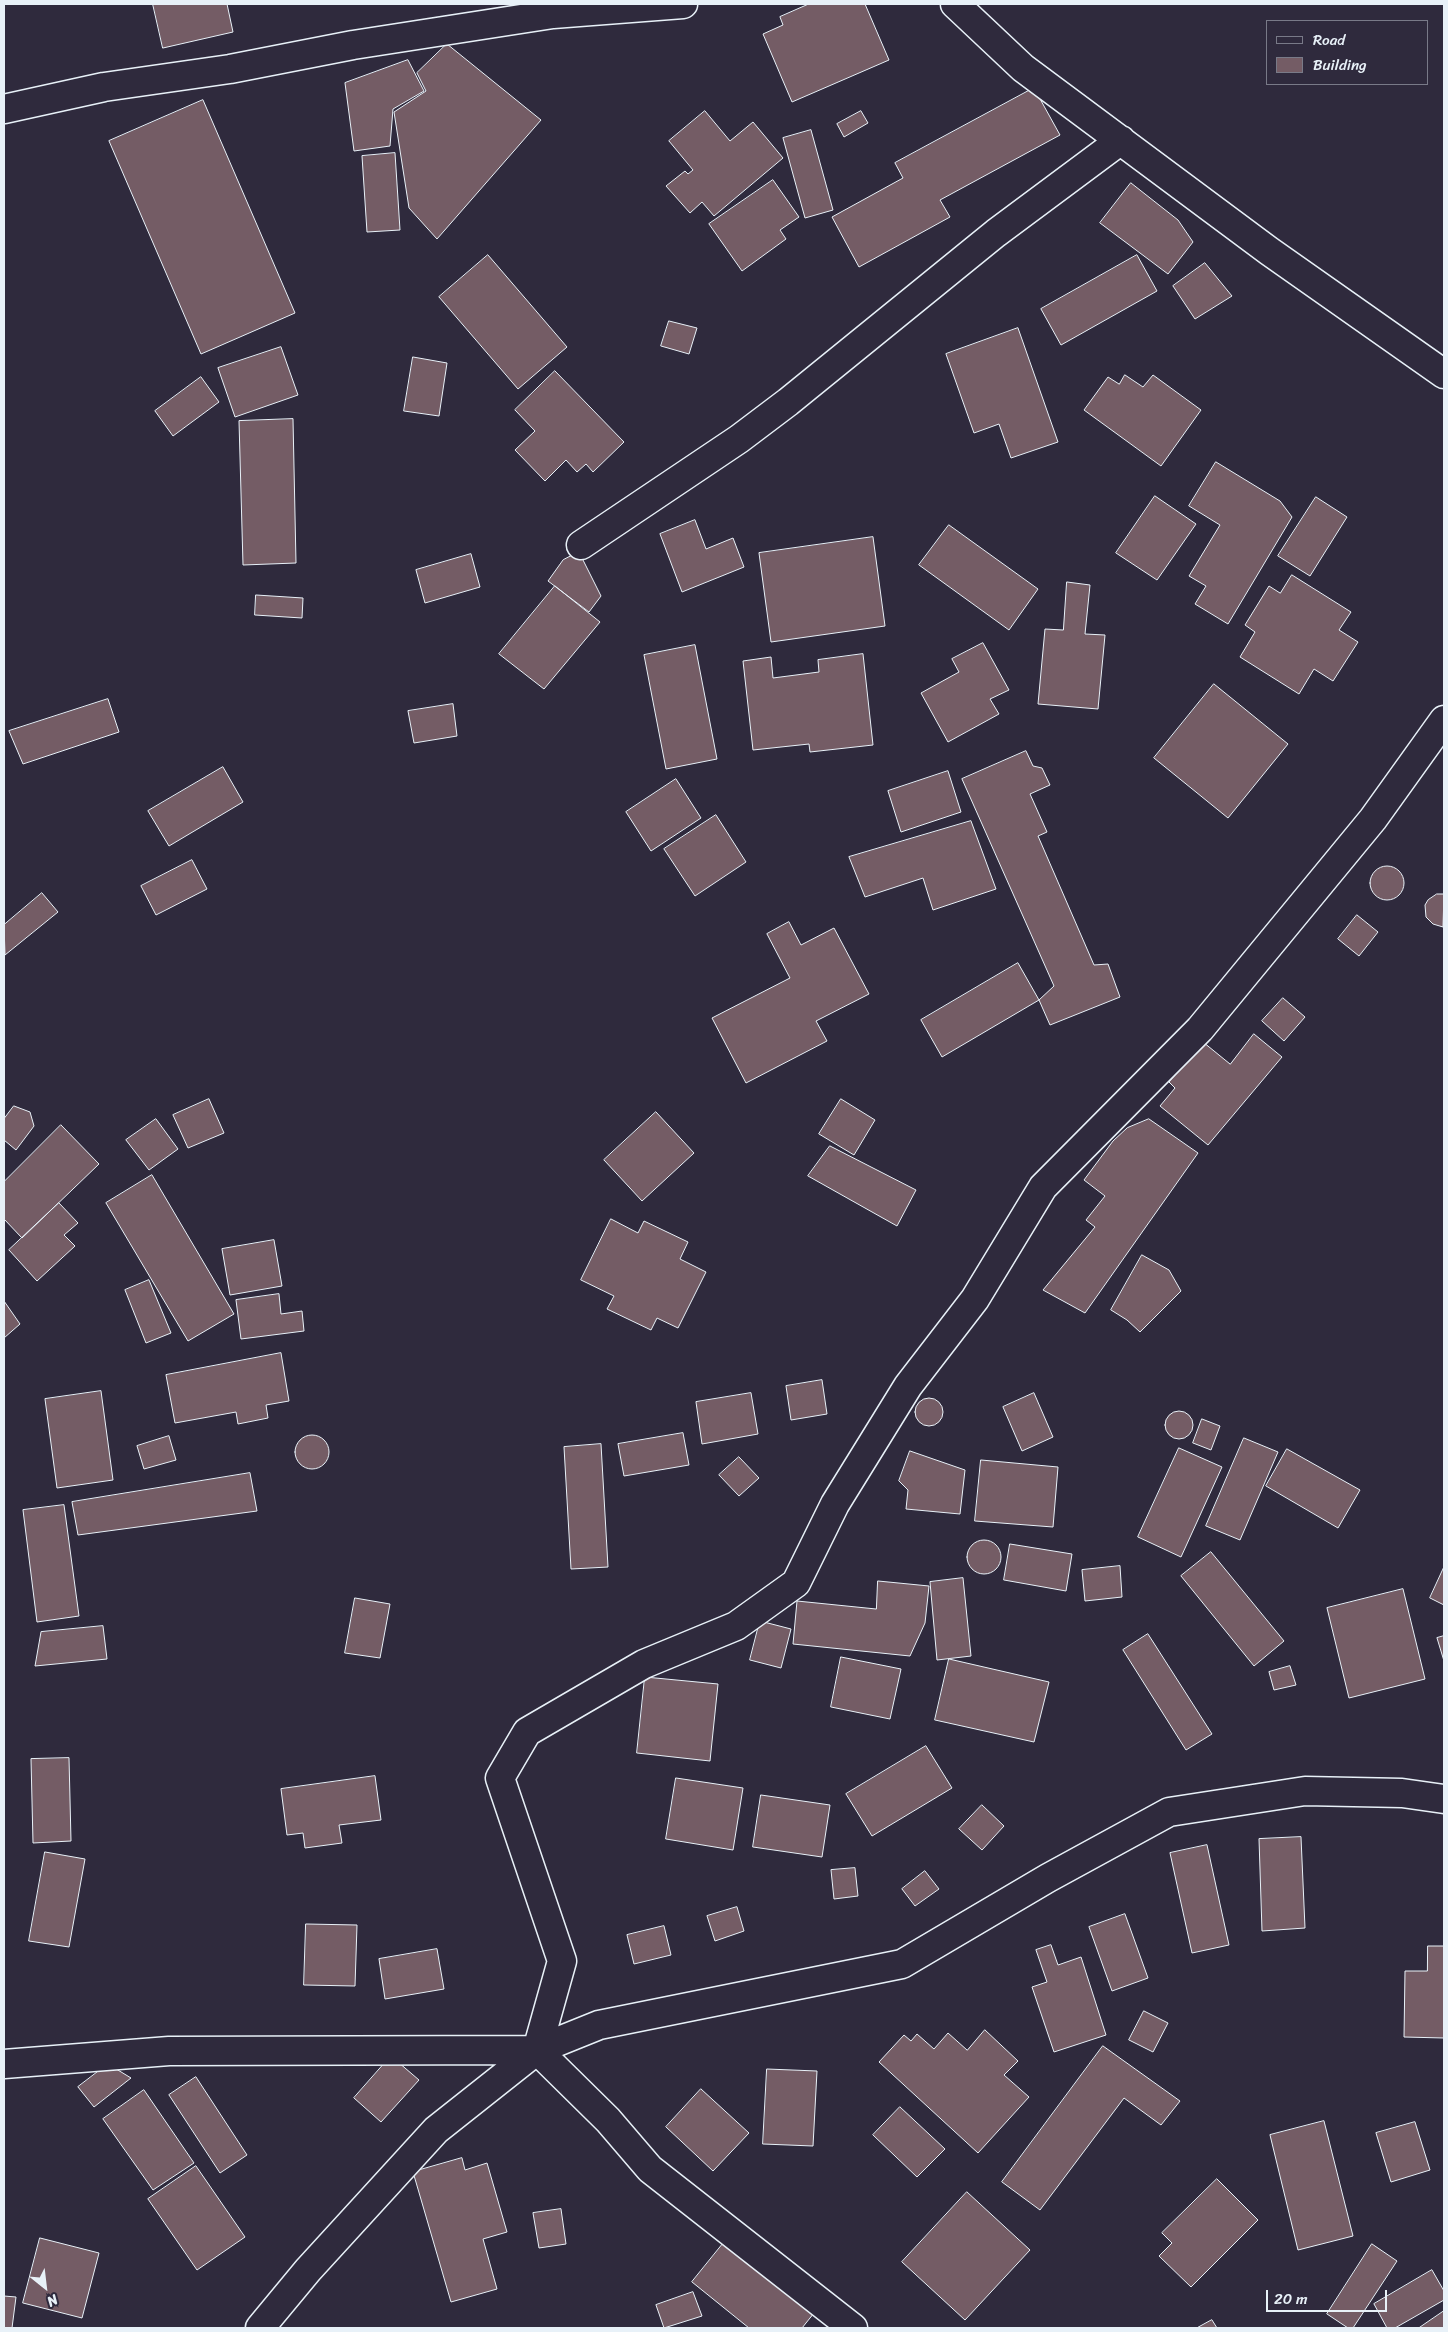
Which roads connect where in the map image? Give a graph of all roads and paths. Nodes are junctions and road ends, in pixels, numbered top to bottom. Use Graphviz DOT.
graph roads {
  1 [pos="683,4"];
  2 [pos="955,4"];
  3 [pos="4,109"];
  4 [pos="1121,140"];
  5 [pos="1444,374"];
  6 [pos="581,545"];
  7 [pos="1444,720"];
  8 [pos="1444,1799"];
  9 [pos="537,2050"];
  10 [pos="4,2064"];
  11 [pos="260,2328"];
  12 [pos="853,2328"];
  1 -- 3 [label="street"];
  2 -- 4 [label="street"];
  4 -- 5 [label="street"];
  4 -- 6 [label="street"];
  7 -- 9 [label="street"];
  8 -- 9 [label="street"];
  9 -- 10 [label="street"];
  9 -- 11 [label="street"];
  9 -- 12 [label="street"];
}
